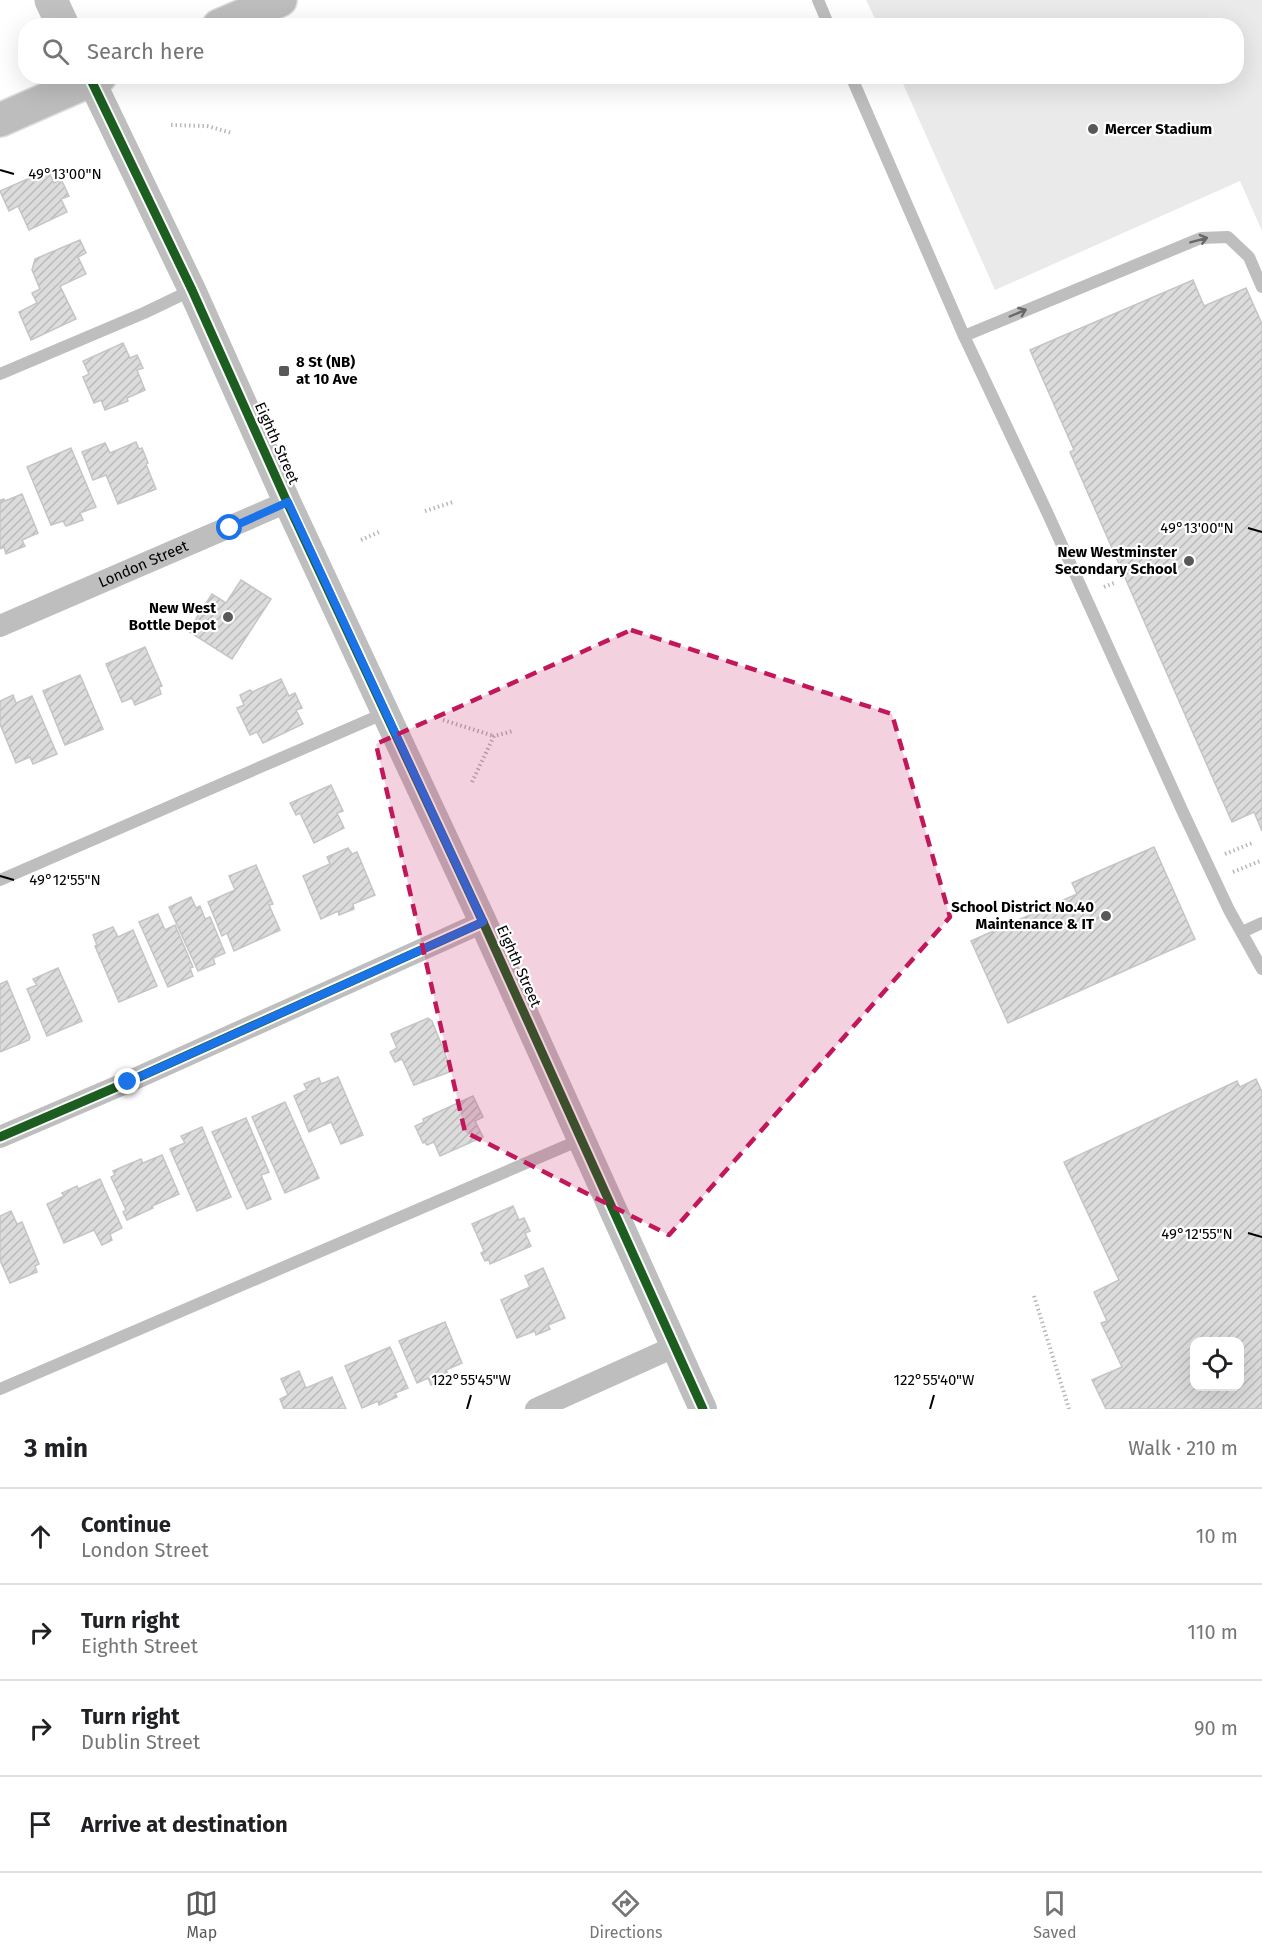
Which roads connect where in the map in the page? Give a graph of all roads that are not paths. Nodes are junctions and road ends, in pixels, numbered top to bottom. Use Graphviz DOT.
graph roads {
  1 [pos="51,0"];
  2 [pos="280,0"];
  3 [pos="818,0"];
  4 [pos="59,18"];
  5 [pos="238,18"];
  6 [pos="826,18"];
  7 [pos="80,84"];
  8 [pos="96,84"];
  9 [pos="854,84"];
  10 [pos="0,120"];
  11 [pos="1262,287"];
  12 [pos="192,290"];
  13 [pos="964,336"];
  14 [pos="0,374"];
  15 [pos="288,502"];
  16 [pos="0,626"];
  17 [pos="385,712"];
  18 [pos="0,879"];
  19 [pos="483,922"];
  20 [pos="1262,923"];
  21 [pos="1242,932"];
  22 [pos="1262,969"];
  23 [pos="0,1137"];
  24 [pos="582,1139"];
  25 [pos="674,1347"];
  26 [pos="0,1389"];
  27 [pos="536,1409"];
  28 [pos="703,1409"];
  1 -- 4 [label="main road"];
  2 -- 5 [label="main road"];
  3 -- 6 [label="lane"];
  7 -- 10 [label="main road"];
  8 -- 12 [label="street, Eighth Street"];
  9 -- 13 [label="lane"];
  13 -- 11 [label="lane, one-way"];
  12 -- 14 [label="lane"];
  12 -- 15 [label="street, Eighth Street"];
  13 -- 21 [label="lane"];
  15 -- 16 [label="street, London Street"];
  15 -- 17 [label="street, Eighth Street"];
  17 -- 18 [label="lane"];
  17 -- 19 [label="street, Eighth Street"];
  19 -- 23 [label="street"];
  19 -- 24 [label="street, Eighth Street"];
  20 -- 21 [label="lane"];
  21 -- 22 [label="lane"];
  24 -- 25 [label="street, Eighth Street"];
  24 -- 26 [label="lane"];
  25 -- 27 [label="street"];
  25 -- 28 [label="street, Eighth Street"];
}
